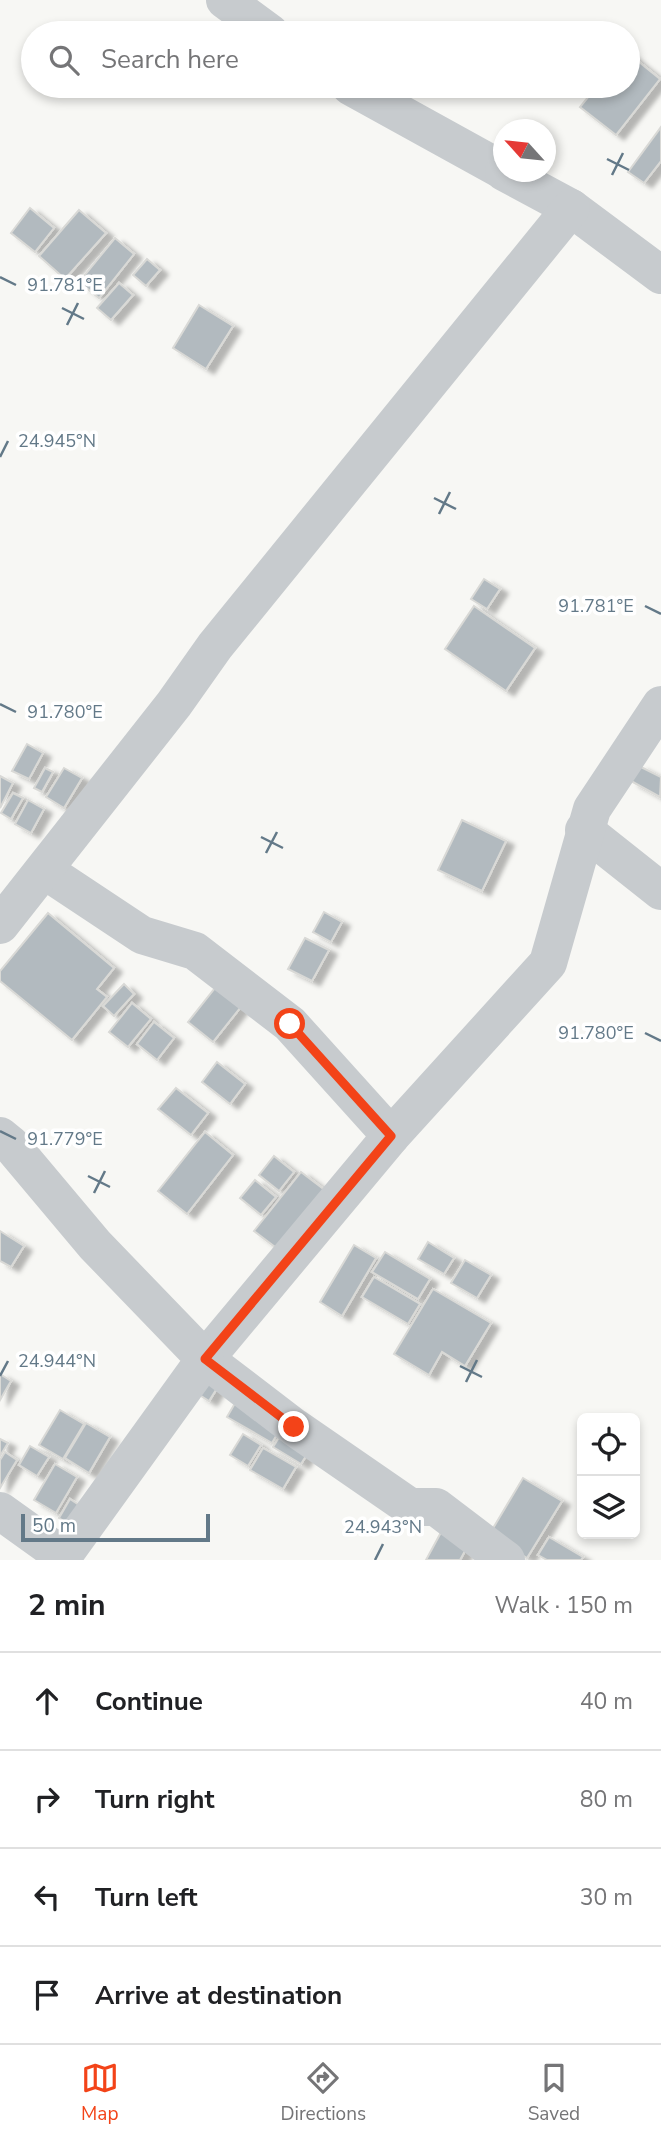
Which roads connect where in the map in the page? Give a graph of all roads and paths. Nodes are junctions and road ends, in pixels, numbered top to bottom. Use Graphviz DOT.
graph roads {
  1 [pos="225,0"];
  2 [pos="254,21"];
  3 [pos="372,98"];
  4 [pos="493,165"];
  5 [pos="524,182"];
  6 [pos="570,208"];
  7 [pos="661,275"];
  8 [pos="661,705"];
  9 [pos="584,830"];
  10 [pos="44,870"];
  11 [pos="661,891"];
  12 [pos="0,925"];
  13 [pos="0,1136"];
  14 [pos="391,1136"];
  15 [pos="205,1359"];
  16 [pos="0,1511"];
  17 [pos="506,1560"];
  1 -- 2 [label="street"];
  3 -- 4 [label="street"];
  5 -- 6 [label="street"];
  6 -- 7 [label="street"];
  6 -- 10 [label="street"];
  8 -- 9 [label="street"];
  9 -- 11 [label="street"];
  9 -- 14 [label="street"];
  10 -- 12 [label="street"];
  10 -- 14 [label="street"];
  13 -- 15 [label="street"];
  14 -- 15 [label="street"];
  15 -- 16 [label="street"];
  15 -- 17 [label="street"];
}
